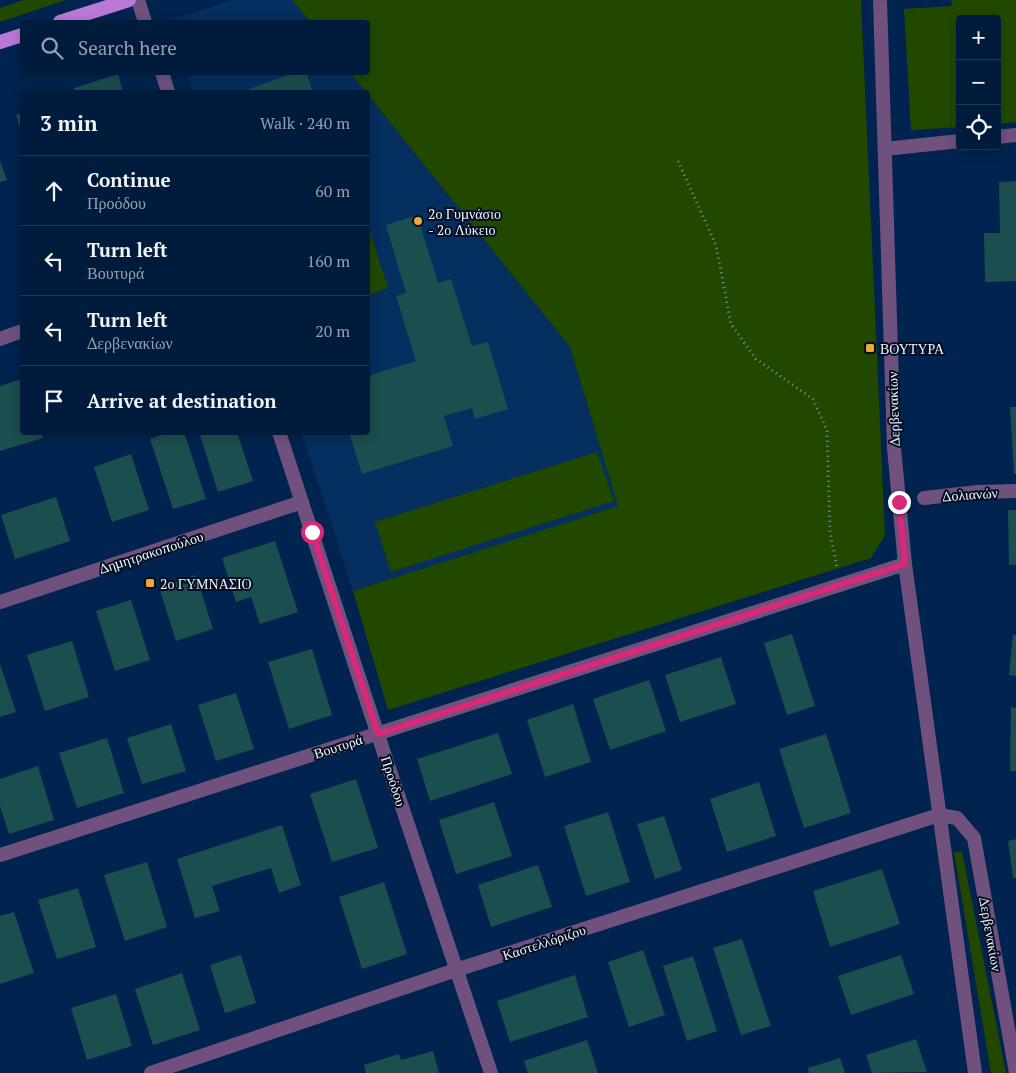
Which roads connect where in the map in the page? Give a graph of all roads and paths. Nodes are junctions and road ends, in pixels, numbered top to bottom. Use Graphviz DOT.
graph roads {
  1 [pos="129,0"];
  2 [pos="138,0"];
  3 [pos="880,0"];
  4 [pos="66,20"];
  5 [pos="145,20"];
  6 [pos="20,36"];
  7 [pos="0,42"];
  8 [pos="163,75"];
  9 [pos="167,90"];
  10 [pos="1016,135"];
  11 [pos="1001,137"];
  12 [pos="956,141"];
  13 [pos="885,149"];
  14 [pos="678,161"];
  15 [pos="20,332"];
  16 [pos="0,339"];
  17 [pos="280,435"];
  18 [pos="1016,491"];
  19 [pos="924,498"];
  20 [pos="302,502"];
  21 [pos="905,564"];
  22 [pos="840,585"];
  23 [pos="0,602"];
  24 [pos="378,734"];
  25 [pos="939,815"];
  26 [pos="0,855"];
  27 [pos="456,970"];
  28 [pos="178,1069"];
  29 [pos="150,1073"];
  30 [pos="491,1073"];
  31 [pos="975,1073"];
  32 [pos="1016,1073"];
  1 -- 4 [label="main road"];
  2 -- 5 [label="street"];
  3 -- 13 [label="street, Δερβενακίων"];
  6 -- 7 [label="main road"];
  8 -- 9 [label="street"];
  10 -- 11 [label="street"];
  12 -- 13 [label="street"];
  13 -- 21 [label="street, Δερβενακίων"];
  14 -- 22 [label="path"];
  15 -- 16 [label="street"];
  17 -- 20 [label="street, Προόδου"];
  18 -- 19 [label="street, Δολιανών"];
  20 -- 23 [label="street, Δημητρακοπούλου"];
  20 -- 24 [label="street, Προόδου"];
  21 -- 22 [label="street, Βουτυρά"];
  21 -- 25 [label="street, Δερβενακίων"];
  22 -- 24 [label="street, Βουτυρά"];
  24 -- 26 [label="street, Βουτυρά"];
  24 -- 27 [label="street, Προόδου"];
  25 -- 27 [label="street, Καστελλόριζου"];
  25 -- 31 [label="street, Δερβενακίων"];
  25 -- 32 [label="street, Δερβενακίων"];
  27 -- 28 [label="street, Καστελλόριζου"];
  27 -- 30 [label="street, Προόδου"];
  28 -- 29 [label="street, Καστελλόριζου"];
}
